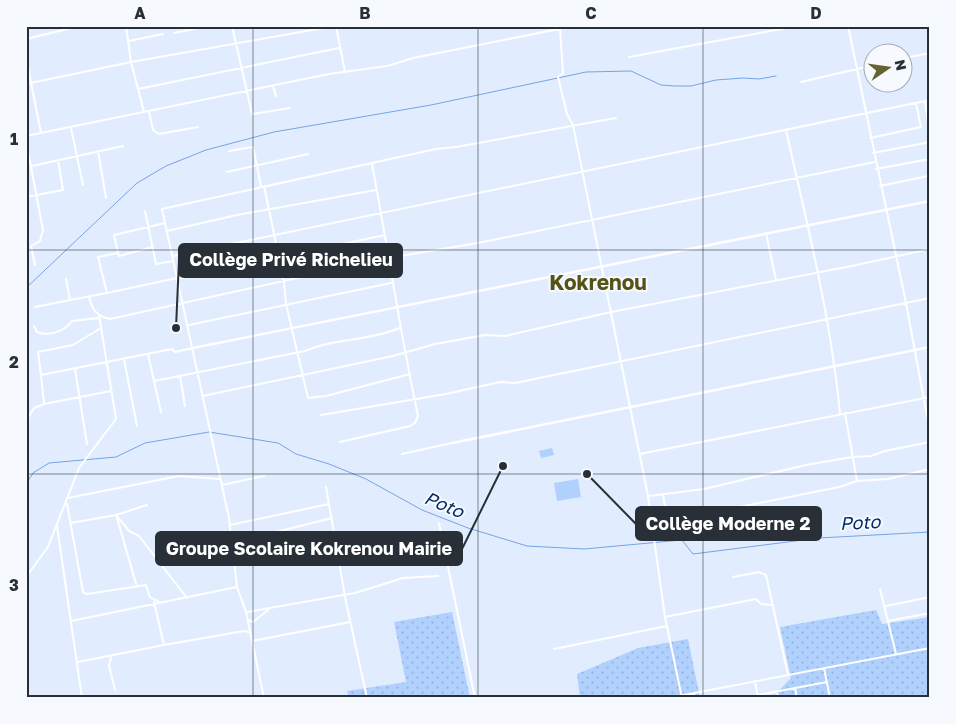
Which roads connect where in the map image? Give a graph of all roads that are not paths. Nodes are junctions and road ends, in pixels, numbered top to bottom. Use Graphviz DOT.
graph roads {
  1 [pos="80,26"];
  2 [pos="126,26"];
  3 [pos="208,26"];
  4 [pos="232,26"];
  5 [pos="336,26"];
  6 [pos="548,26"];
  7 [pos="574,26"];
  8 [pos="766,26"];
  9 [pos="798,26"];
  10 [pos="848,26"];
  11 [pos="560,29"];
  12 [pos="549,31"];
  13 [pos="767,31"];
  14 [pos="174,33"];
  15 [pos="163,34"];
  16 [pos="26,39"];
  17 [pos="128,41"];
  18 [pos="236,45"];
  19 [pos="339,48"];
  20 [pos="930,53"];
  21 [pos="914,56"];
  22 [pos="629,57"];
  23 [pos="26,58"];
  24 [pos="131,62"];
  25 [pos="864,67"];
  26 [pos="242,68"];
  27 [pos="857,68"];
  28 [pos="345,72"];
  29 [pos="31,82"];
  30 [pos="801,82"];
  31 [pos="26,84"];
  32 [pos="274,86"];
  33 [pos="138,89"];
  34 [pos="247,91"];
  35 [pos="276,96"];
  36 [pos="930,100"];
  37 [pos="926,101"];
  38 [pos="916,103"];
  39 [pos="290,108"];
  40 [pos="149,112"];
  41 [pos="144,113"];
  42 [pos="866,113"];
  43 [pos="616,118"];
  44 [pos="573,125"];
  45 [pos="198,127"];
  46 [pos="71,128"];
  47 [pos="786,130"];
  48 [pos="41,134"];
  49 [pos="26,136"];
  50 [pos="930,137"];
  51 [pos="870,138"];
  52 [pos="26,141"];
  53 [pos="930,142"];
  54 [pos="123,146"];
  55 [pos="98,151"];
  56 [pos="229,151"];
  57 [pos="873,153"];
  58 [pos="308,154"];
  59 [pos="77,156"];
  60 [pos="930,159"];
  61 [pos="58,160"];
  62 [pos="875,162"];
  63 [pos="372,164"];
  64 [pos="32,165"];
  65 [pos="26,166"];
  66 [pos="257,166"];
  67 [pos="876,169"];
  68 [pos="227,172"];
  69 [pos="582,173"];
  70 [pos="929,175"];
  71 [pos="797,178"];
  72 [pos="930,183"];
  73 [pos="84,185"];
  74 [pos="263,186"];
  75 [pos="880,186"];
  76 [pos="377,190"];
  77 [pos="36,196"];
  78 [pos="26,197"];
  79 [pos="106,198"];
  80 [pos="930,201"];
  81 [pos="885,209"];
  82 [pos="268,210"];
  83 [pos="145,211"];
  84 [pos="381,214"];
  85 [pos="592,218"];
  86 [pos="165,223"];
  87 [pos="807,225"];
  88 [pos="149,227"];
  89 [pos="167,231"];
  90 [pos="766,233"];
  91 [pos="385,235"];
  92 [pos="274,236"];
  93 [pos="153,247"];
  94 [pos="930,249"];
  95 [pos="118,252"];
  96 [pos="172,256"];
  97 [pos="895,256"];
  98 [pos="279,257"];
  99 [pos="389,258"];
  100 [pos="173,261"];
  101 [pos="36,265"];
  102 [pos="602,266"];
  103 [pos="817,272"];
  104 [pos="177,278"];
  105 [pos="66,279"];
  106 [pos="776,280"];
  107 [pos="284,282"];
  108 [pos="391,283"];
  109 [pos="107,293"];
  110 [pos="88,297"];
  111 [pos="930,298"];
  112 [pos="70,300"];
  113 [pos="906,303"];
  114 [pos="184,304"];
  115 [pos="286,304"];
  116 [pos="36,307"];
  117 [pos="398,307"];
  118 [pos="611,312"];
  119 [pos="99,316"];
  120 [pos="826,319"];
  121 [pos="189,325"];
  122 [pos="34,326"];
  123 [pos="101,328"];
  124 [pos="292,328"];
  125 [pos="400,328"];
  126 [pos="930,347"];
  127 [pos="194,348"];
  128 [pos="914,351"];
  129 [pos="298,352"];
  130 [pos="406,352"];
  131 [pos="148,354"];
  132 [pos="124,359"];
  133 [pos="620,360"];
  134 [pos="107,362"];
  135 [pos="835,366"];
  136 [pos="75,369"];
  137 [pos="198,372"];
  138 [pos="410,374"];
  139 [pos="41,376"];
  140 [pos="180,376"];
  141 [pos="302,376"];
  142 [pos="154,381"];
  143 [pos="112,391"];
  144 [pos="204,396"];
  145 [pos="930,397"];
  146 [pos="79,398"];
  147 [pos="414,398"];
  148 [pos="922,398"];
  149 [pos="44,404"];
  150 [pos="185,406"];
  151 [pos="630,408"];
  152 [pos="161,412"];
  153 [pos="845,413"];
  154 [pos="840,414"];
  155 [pos="321,415"];
  156 [pos="26,421"];
  157 [pos="137,426"];
  158 [pos="930,432"];
  159 [pos="340,442"];
  160 [pos="930,442"];
  161 [pos="452,443"];
  162 [pos="87,444"];
  163 [pos="402,454"];
  164 [pos="640,454"];
  165 [pos="852,457"];
  166 [pos="930,470"];
  167 [pos="264,476"];
  168 [pos="220,479"];
  169 [pos="857,481"];
  170 [pos="222,485"];
  171 [pos="326,487"];
  172 [pos="664,495"];
  173 [pos="648,496"];
  174 [pos="68,498"];
  175 [pos="67,502"];
  176 [pos="329,504"];
  177 [pos="147,505"];
  178 [pos="116,516"];
  179 [pos="332,518"];
  180 [pos="71,523"];
  181 [pos="57,524"];
  182 [pos="439,524"];
  183 [pos="230,525"];
  184 [pos="335,539"];
  185 [pos="232,543"];
  186 [pos="234,559"];
  187 [pos="438,576"];
  188 [pos="733,577"];
  189 [pos="26,578"];
  190 [pos="137,587"];
  191 [pos="237,588"];
  192 [pos="880,589"];
  193 [pos="344,595"];
  194 [pos="930,597"];
  195 [pos="188,599"];
  196 [pos="154,602"];
  197 [pos="159,602"];
  198 [pos="772,605"];
  199 [pos="884,606"];
  200 [pos="269,608"];
  201 [pos="246,612"];
  202 [pos="930,613"];
  203 [pos="665,617"];
  204 [pos="247,618"];
  205 [pos="71,621"];
  206 [pos="888,621"];
  207 [pos="350,622"];
  208 [pos="667,626"];
  209 [pos="249,632"];
  210 [pos="252,641"];
  211 [pos="164,645"];
  212 [pos="554,648"];
  213 [pos="930,648"];
  214 [pos="896,654"];
  215 [pos="111,657"];
  216 [pos="78,662"];
  217 [pos="824,668"];
  218 [pos="788,675"];
  219 [pos="755,681"];
  220 [pos="827,682"];
  221 [pos="795,688"];
  222 [pos="115,690"];
  223 [pos="777,691"];
  224 [pos="694,693"];
  225 [pos="758,696"];
  226 [pos="681,697"];
  227 [pos="82,698"];
  228 [pos="264,698"];
  229 [pos="367,698"];
  230 [pos="475,698"];
  231 [pos="668,698"];
  232 [pos="695,698"];
  233 [pos="742,698"];
  234 [pos="778,698"];
  235 [pos="797,698"];
  236 [pos="830,698"];
  1 -- 16 [label="street"];
  2 -- 17 [label="street"];
  3 -- 14 [label="street"];
  4 -- 18 [label="street"];
  5 -- 18 [label="street"];
  5 -- 19 [label="street"];
  6 -- 12 [label="street"];
  7 -- 11 [label="street"];
  8 -- 13 [label="street"];
  9 -- 13 [label="street"];
  10 -- 27 [label="street"];
  11 -- 12 [label="street"];
  11 -- 44 [label="street"];
  12 -- 28 [label="street"];
  13 -- 22 [label="street"];
  15 -- 17 [label="street"];
  17 -- 24 [label="street"];
  18 -- 24 [label="street"];
  18 -- 26 [label="street"];
  19 -- 26 [label="street"];
  19 -- 28 [label="street"];
  20 -- 21 [label="street"];
  23 -- 29 [label="street"];
  24 -- 29 [label="street"];
  24 -- 33 [label="street"];
  25 -- 27 [label="street"];
  26 -- 33 [label="street"];
  26 -- 34 [label="street"];
  27 -- 30 [label="street"];
  27 -- 42 [label="street"];
  28 -- 32 [label="street"];
  29 -- 31 [label="street"];
  29 -- 48 [label="street"];
  32 -- 34 [label="street"];
  32 -- 35 [label="street"];
  33 -- 41 [label="street"];
  34 -- 39 [label="street"];
  34 -- 40 [label="street"];
  36 -- 37 [label="street"];
  37 -- 38 [label="street"];
  37 -- 50 [label="street"];
  38 -- 42 [label="street"];
  38 -- 51 [label="street"];
  40 -- 41 [label="street"];
  40 -- 45 [label="street"];
  41 -- 46 [label="street"];
  42 -- 47 [label="street"];
  42 -- 51 [label="street"];
  43 -- 44 [label="street"];
  44 -- 63 [label="street"];
  44 -- 69 [label="street"];
  46 -- 48 [label="street"];
  46 -- 59 [label="street"];
  47 -- 69 [label="street"];
  47 -- 71 [label="street"];
  48 -- 49 [label="street"];
  51 -- 57 [label="street"];
  52 -- 64 [label="street"];
  53 -- 57 [label="street"];
  54 -- 55 [label="street"];
  55 -- 59 [label="street"];
  55 -- 79 [label="street"];
  56 -- 66 [label="street"];
  57 -- 62 [label="street"];
  58 -- 66 [label="street"];
  59 -- 61 [label="street"];
  59 -- 73 [label="street"];
  60 -- 67 [label="street"];
  61 -- 64 [label="street"];
  61 -- 77 [label="street"];
  62 -- 67 [label="street"];
  62 -- 71 [label="street"];
  63 -- 74 [label="street"];
  63 -- 76 [label="street"];
  64 -- 65 [label="street"];
  64 -- 77 [label="street"];
  66 -- 68 [label="street"];
  66 -- 74 [label="street"];
  67 -- 75 [label="street"];
  69 -- 84 [label="street"];
  69 -- 85 [label="street"];
  70 -- 72 [label="street"];
  70 -- 75 [label="street"];
  71 -- 85 [label="street"];
  71 -- 87 [label="street"];
  74 -- 82 [label="street"];
  74 -- 86 [label="street"];
  75 -- 81 [label="street"];
  76 -- 82 [label="street"];
  76 -- 84 [label="street"];
  77 -- 78 [label="street"];
  77 -- 101 [label="street"];
  80 -- 81 [label="street"];
  81 -- 87 [label="street"];
  81 -- 97 [label="street"];
  82 -- 89 [label="street"];
  82 -- 92 [label="street"];
  83 -- 88 [label="street"];
  84 -- 91 [label="street"];
  84 -- 92 [label="street"];
  85 -- 99 [label="street"];
  85 -- 102 [label="street"];
  86 -- 88 [label="street"];
  86 -- 89 [label="street"];
  87 -- 90 [label="street"];
  87 -- 103 [label="street"];
  88 -- 93 [label="street"];
  88 -- 95 [label="street"];
  89 -- 96 [label="street"];
  90 -- 102 [label="street"];
  90 -- 106 [label="street"];
  91 -- 98 [label="street"];
  91 -- 99 [label="street"];
  92 -- 96 [label="street"];
  92 -- 98 [label="street"];
  93 -- 95 [label="street"];
  93 -- 100 [label="street"];
  94 -- 97 [label="street"];
  95 -- 109 [label="street"];
  96 -- 100 [label="street"];
  97 -- 103 [label="street"];
  97 -- 113 [label="street"];
  98 -- 104 [label="street"];
  98 -- 107 [label="street"];
  99 -- 107 [label="street"];
  99 -- 108 [label="street"];
  100 -- 104 [label="street"];
  102 -- 117 [label="street"];
  102 -- 118 [label="street"];
  103 -- 106 [label="street"];
  103 -- 120 [label="street"];
  104 -- 109 [label="street"];
  104 -- 114 [label="street"];
  105 -- 112 [label="street"];
  106 -- 118 [label="street"];
  107 -- 114 [label="street"];
  107 -- 115 [label="street"];
  108 -- 115 [label="street"];
  108 -- 117 [label="street"];
  109 -- 110 [label="street"];
  110 -- 112 [label="street"];
  110 -- 119 [label="street"];
  111 -- 113 [label="street"];
  112 -- 116 [label="street"];
  113 -- 120 [label="street"];
  113 -- 128 [label="street"];
  114 -- 119 [label="street"];
  114 -- 121 [label="street"];
  115 -- 121 [label="street"];
  115 -- 124 [label="street"];
  117 -- 124 [label="street"];
  117 -- 125 [label="street"];
  118 -- 130 [label="street"];
  118 -- 133 [label="street"];
  119 -- 122 [label="street"];
  119 -- 123 [label="street"];
  120 -- 133 [label="street"];
  120 -- 135 [label="street"];
  121 -- 127 [label="street"];
  123 -- 134 [label="street"];
  123 -- 139 [label="street"];
  124 -- 127 [label="street"];
  124 -- 129 [label="street"];
  125 -- 129 [label="street"];
  125 -- 130 [label="street"];
  126 -- 128 [label="street"];
  127 -- 131 [label="street"];
  127 -- 137 [label="street"];
  128 -- 135 [label="street"];
  128 -- 148 [label="street"];
  129 -- 137 [label="street"];
  129 -- 141 [label="street"];
  130 -- 138 [label="street"];
  130 -- 141 [label="street"];
  131 -- 132 [label="street"];
  131 -- 142 [label="street"];
  132 -- 134 [label="street"];
  132 -- 157 [label="street"];
  133 -- 147 [label="street"];
  133 -- 151 [label="street"];
  134 -- 136 [label="street"];
  134 -- 143 [label="street"];
  135 -- 151 [label="street"];
  135 -- 154 [label="street"];
  136 -- 139 [label="street"];
  136 -- 146 [label="street"];
  137 -- 140 [label="street"];
  137 -- 144 [label="street"];
  138 -- 141 [label="street"];
  138 -- 147 [label="street"];
  139 -- 149 [label="street"];
  140 -- 142 [label="street"];
  140 -- 150 [label="street"];
  141 -- 144 [label="street"];
  142 -- 152 [label="street"];
  143 -- 146 [label="street"];
  143 -- 174 [label="street"];
  144 -- 168 [label="street"];
  145 -- 148 [label="street"];
  146 -- 149 [label="street"];
  146 -- 162 [label="street"];
  147 -- 155 [label="street"];
  147 -- 159 [label="street"];
  148 -- 153 [label="street"];
  148 -- 158 [label="street"];
  149 -- 156 [label="street"];
  151 -- 161 [label="street"];
  151 -- 164 [label="street"];
  153 -- 154 [label="street"];
  153 -- 165 [label="street"];
  154 -- 164 [label="street"];
  160 -- 165 [label="street"];
  161 -- 163 [label="street"];
  164 -- 173 [label="street"];
  165 -- 169 [label="street"];
  165 -- 172 [label="street"];
  166 -- 169 [label="street"];
  167 -- 170 [label="street"];
  168 -- 170 [label="street"];
  168 -- 174 [label="street"];
  169 -- 172 [label="street"];
  170 -- 183 [label="street"];
  171 -- 176 [label="street"];
  172 -- 173 [label="street"];
  173 -- 203 [label="street"];
  174 -- 175 [label="street"];
  175 -- 180 [label="street"];
  175 -- 181 [label="street"];
  176 -- 179 [label="street"];
  176 -- 183 [label="street"];
  177 -- 178 [label="street"];
  178 -- 180 [label="street"];
  178 -- 190 [label="street"];
  178 -- 195 [label="street"];
  179 -- 184 [label="street"];
  179 -- 185 [label="street"];
  180 -- 190 [label="street"];
  181 -- 189 [label="street"];
  181 -- 205 [label="street"];
  182 -- 230 [label="street"];
  183 -- 185 [label="street"];
  184 -- 186 [label="street"];
  184 -- 193 [label="street"];
  185 -- 186 [label="street"];
  186 -- 191 [label="street"];
  187 -- 193 [label="street"];
  188 -- 198 [label="street"];
  190 -- 197 [label="street"];
  191 -- 195 [label="street"];
  191 -- 201 [label="street"];
  192 -- 199 [label="street"];
  193 -- 200 [label="street"];
  193 -- 207 [label="street"];
  194 -- 199 [label="street"];
  195 -- 197 [label="street"];
  196 -- 197 [label="street"];
  196 -- 205 [label="street"];
  196 -- 211 [label="street"];
  198 -- 203 [label="street"];
  198 -- 218 [label="street"];
  199 -- 206 [label="street"];
  200 -- 201 [label="street"];
  200 -- 204 [label="street"];
  201 -- 204 [label="street"];
  202 -- 206 [label="street"];
  203 -- 208 [label="street"];
  204 -- 209 [label="street"];
  205 -- 216 [label="street"];
  206 -- 214 [label="street"];
  207 -- 210 [label="street"];
  207 -- 229 [label="street"];
  208 -- 212 [label="street"];
  208 -- 226 [label="street"];
  209 -- 210 [label="street"];
  209 -- 211 [label="street"];
  210 -- 228 [label="street"];
  211 -- 215 [label="street"];
  213 -- 214 [label="street"];
  214 -- 217 [label="street"];
  215 -- 216 [label="street"];
  215 -- 222 [label="street"];
  216 -- 227 [label="street"];
  217 -- 218 [label="street"];
  217 -- 220 [label="street"];
  218 -- 219 [label="street"];
  219 -- 224 [label="street"];
  219 -- 225 [label="street"];
  220 -- 221 [label="street"];
  220 -- 236 [label="street"];
  221 -- 223 [label="street"];
  221 -- 235 [label="street"];
  223 -- 225 [label="street"];
  223 -- 234 [label="street"];
  224 -- 226 [label="street"];
  224 -- 232 [label="street"];
  225 -- 233 [label="street"];
  226 -- 231 [label="street"];
}
